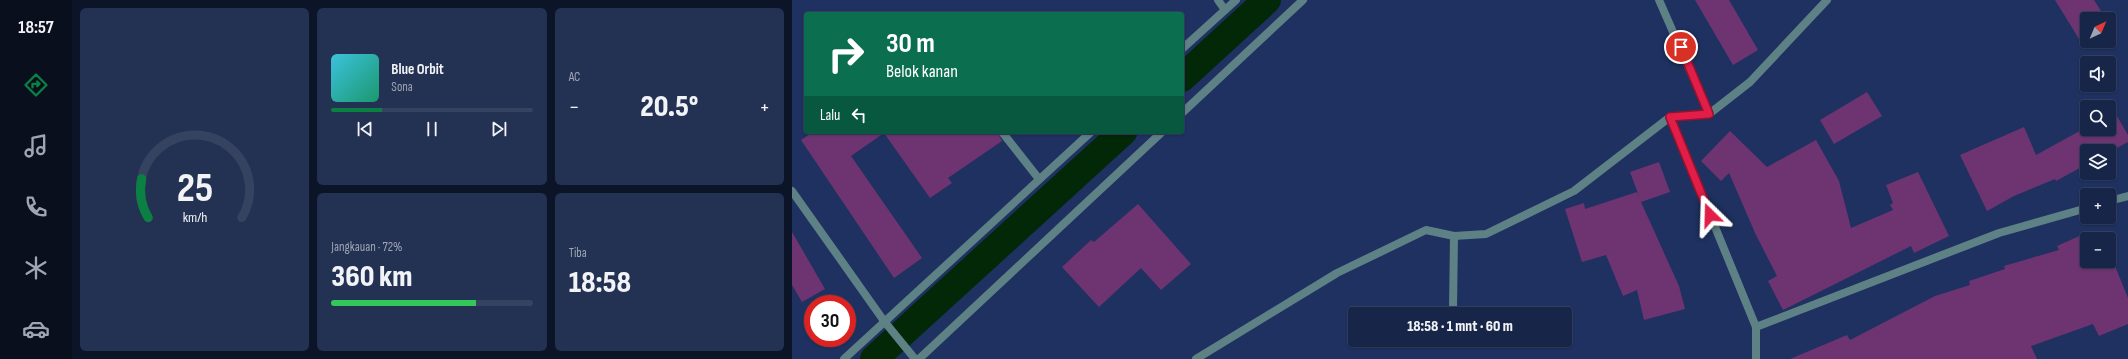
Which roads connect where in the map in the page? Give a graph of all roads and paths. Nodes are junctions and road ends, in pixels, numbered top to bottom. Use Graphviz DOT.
graph roads {
  1 [pos="1218,0"];
  2 [pos="1236,0"];
  3 [pos="1303,0"];
  4 [pos="1659,0"];
  5 [pos="1826,0"];
  6 [pos="1225,10"];
  7 [pos="1184,47"];
  8 [pos="1184,111"];
  9 [pos="1709,114"];
  10 [pos="1670,117"];
  11 [pos="1004,134"];
  12 [pos="1089,134"];
  13 [pos="1160,134"];
  14 [pos="1039,179"];
  15 [pos="792,191"];
  16 [pos="2128,196"];
  17 [pos="2116,199"];
  18 [pos="2080,210"];
  19 [pos="1454,236"];
  20 [pos="1453,307"];
  21 [pos="886,323"];
  22 [pos="1756,327"];
  23 [pos="915,358"];
  24 [pos="844,359"];
  25 [pos="1196,359"];
  26 [pos="1756,359"];
  1 -- 6 [label="street"];
  2 -- 6 [label="street"];
  3 -- 8 [label="street"];
  4 -- 9 [label="street"];
  5 -- 9 [label="street"];
  6 -- 7 [label="street"];
  9 -- 10 [label="street"];
  10 -- 19 [label="street"];
  10 -- 22 [label="street"];
  11 -- 14 [label="street"];
  12 -- 14 [label="street"];
  13 -- 23 [label="street"];
  14 -- 21 [label="street"];
  15 -- 21 [label="street"];
  16 -- 17 [label="street"];
  18 -- 22 [label="street"];
  19 -- 20 [label="street"];
  19 -- 25 [label="street"];
  21 -- 23 [label="street"];
  21 -- 24 [label="street"];
  22 -- 26 [label="street"];
}
